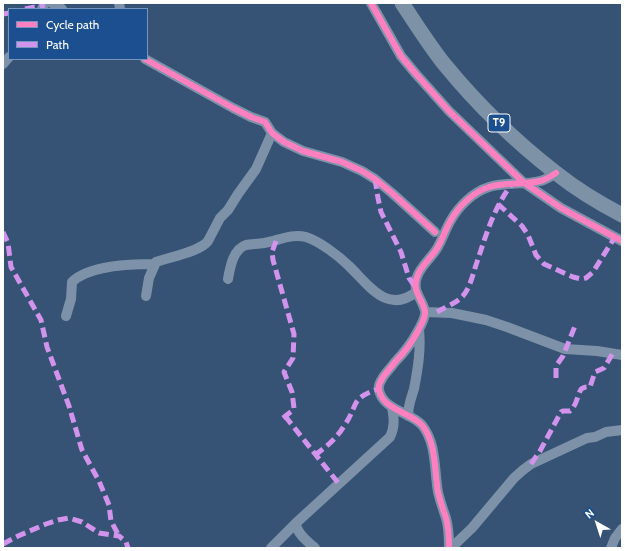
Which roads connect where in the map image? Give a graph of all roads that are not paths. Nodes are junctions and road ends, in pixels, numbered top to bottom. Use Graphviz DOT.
graph roads {
  1 [pos="371,3"];
  2 [pos="402,3"];
  3 [pos="147,60"];
  4 [pos="272,133"];
  5 [pos="556,173"];
  6 [pos="523,182"];
  7 [pos="622,215"];
  8 [pos="447,228"];
  9 [pos="435,232"];
  10 [pos="622,241"];
  11 [pos="428,261"];
  12 [pos="154,264"];
  13 [pos="228,279"];
  14 [pos="412,295"];
  15 [pos="146,296"];
  16 [pos="424,308"];
  17 [pos="66,316"];
  18 [pos="419,329"];
  19 [pos="622,355"];
  20 [pos="392,407"];
  21 [pos="408,416"];
  22 [pos="622,430"];
  23 [pos="296,523"];
  24 [pos="622,529"];
  25 [pos="271,548"];
  26 [pos="315,548"];
  27 [pos="450,548"];
  28 [pos="611,548"];
  1 -- 6 [label="street"];
  2 -- 5 [label="highway, T9"];
  3 -- 4 [label="street"];
  4 -- 9 [label="street"];
  4 -- 12 [label="street"];
  5 -- 6 [label="street"];
  5 -- 7 [label="highway, T9"];
  6 -- 8 [label="street"];
  6 -- 10 [label="street"];
  8 -- 9 [label="street"];
  8 -- 11 [label="street"];
  9 -- 11 [label="street"];
  11 -- 14 [label="street"];
  12 -- 15 [label="street"];
  12 -- 17 [label="street"];
  13 -- 14 [label="street"];
  14 -- 16 [label="street"];
  16 -- 18 [label="street"];
  16 -- 19 [label="street"];
  18 -- 20 [label="street"];
  18 -- 21 [label="street"];
  20 -- 21 [label="street"];
  20 -- 23 [label="street"];
  21 -- 27 [label="street"];
  22 -- 27 [label="street"];
  23 -- 25 [label="street"];
  23 -- 26 [label="street"];
  24 -- 28 [label="street"];
}
